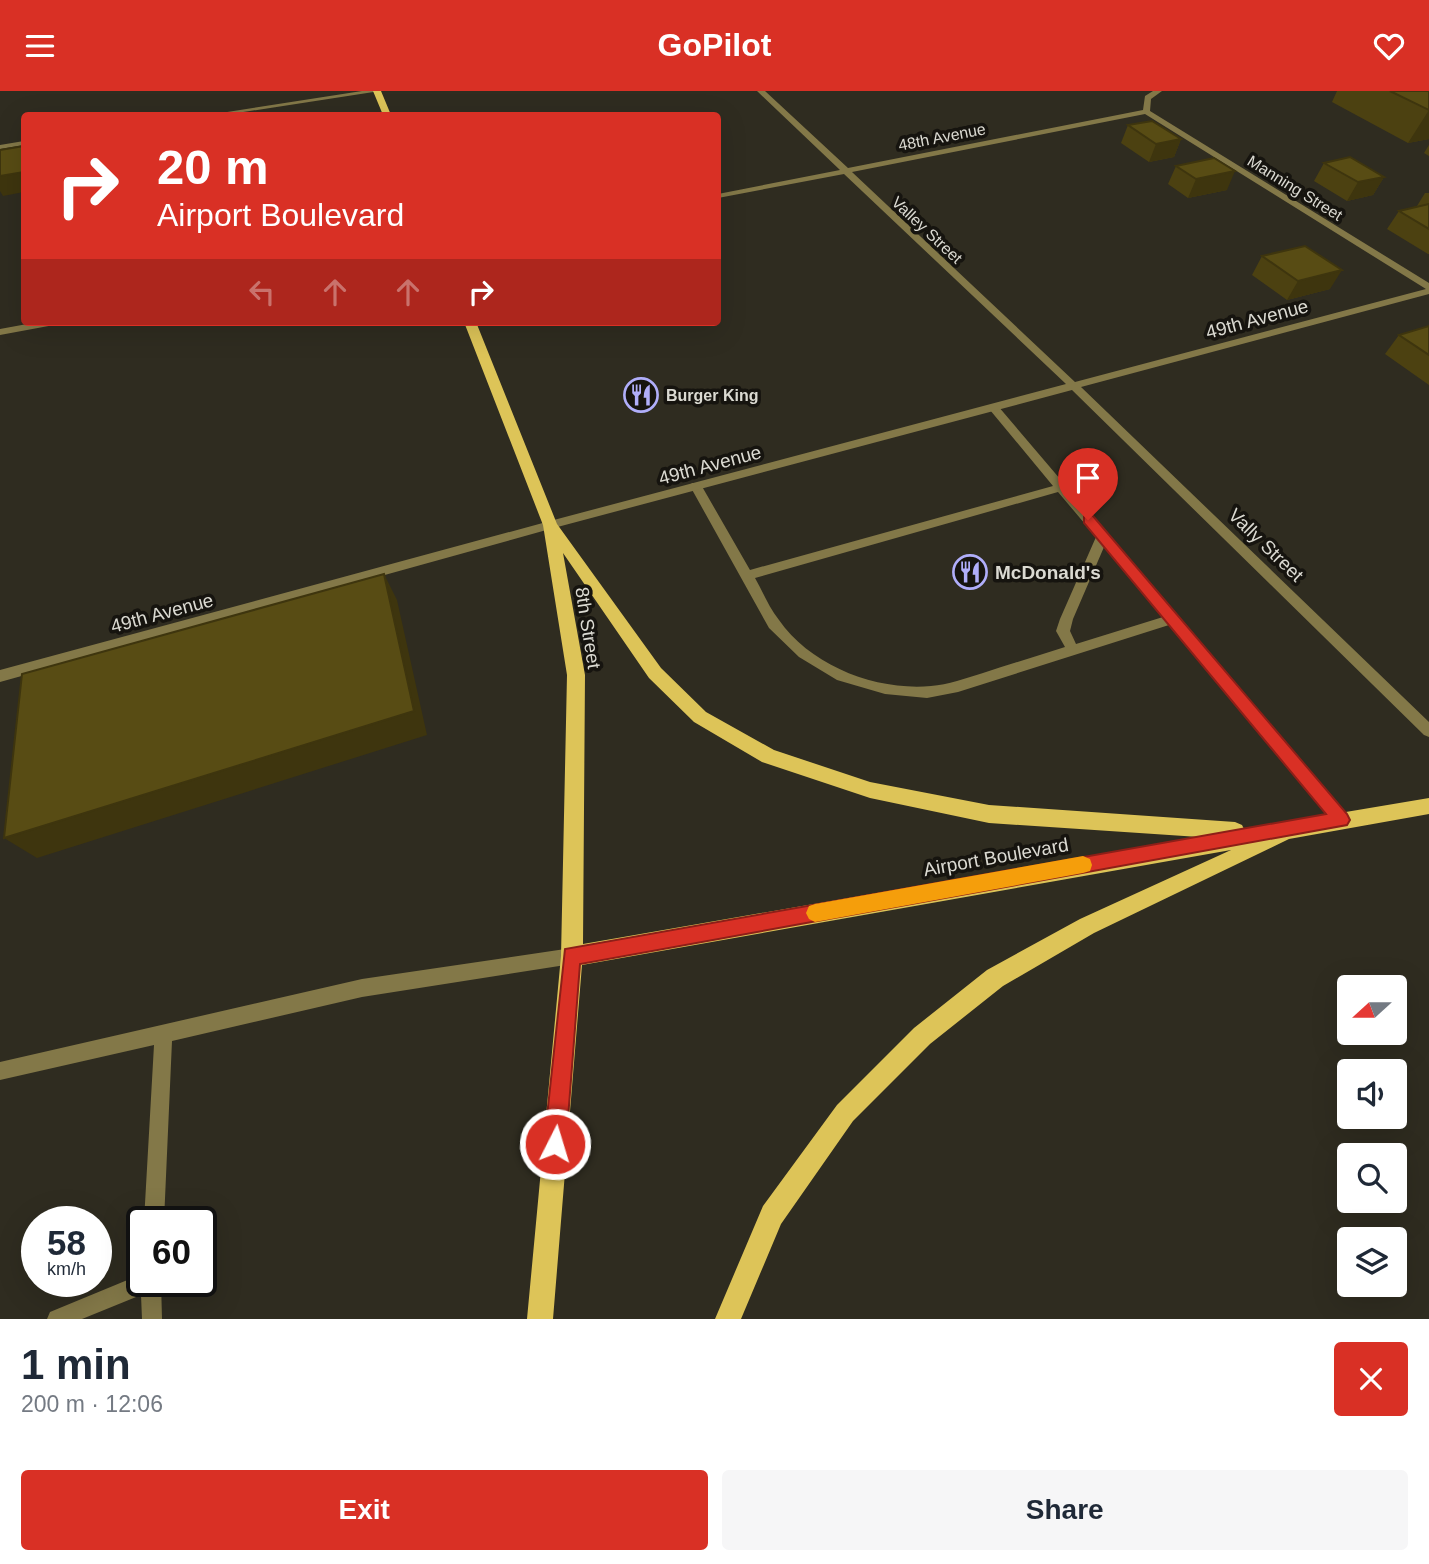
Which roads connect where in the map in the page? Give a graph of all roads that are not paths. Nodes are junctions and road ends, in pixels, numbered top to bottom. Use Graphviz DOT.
graph roads {
  1 [pos="376,91"];
  2 [pos="761,91"];
  3 [pos="1158,91"];
  4 [pos="232,112"];
  5 [pos="386,112"];
  6 [pos="1146,112"];
  7 [pos="21,144"];
  8 [pos="0,147"];
  9 [pos="845,173"];
  10 [pos="721,196"];
  11 [pos="1429,289"];
  12 [pos="32,326"];
  13 [pos="472,326"];
  14 [pos="0,332"];
  15 [pos="1075,387"];
  16 [pos="994,408"];
  17 [pos="696,486"];
  18 [pos="1062,487"];
  19 [pos="550,525"];
  20 [pos="1102,536"];
  21 [pos="747,576"];
  22 [pos="1173,619"];
  23 [pos="1073,650"];
  24 [pos="0,676"];
  25 [pos="1429,730"];
  26 [pos="1429,806"];
  27 [pos="1341,820"];
  28 [pos="1303,825"];
  29 [pos="1263,832"];
  30 [pos="572,956"];
  31 [pos="163,1033"];
  32 [pos="0,1071"];
  33 [pos="155,1206"];
  34 [pos="126,1291"];
  35 [pos="151,1297"];
  36 [pos="57,1319"];
  37 [pos="152,1319"];
  38 [pos="540,1319"];
  39 [pos="728,1319"];
  1 -- 4 [label="street"];
  1 -- 5 [label="main road"];
  2 -- 9 [label="street, Valley Street"];
  3 -- 6 [label="street"];
  6 -- 9 [label="street, 48th Avenue"];
  6 -- 11 [label="street, Manning Street"];
  7 -- 8 [label="street"];
  9 -- 10 [label="street, 48th Avenue"];
  9 -- 15 [label="street, Valley Street"];
  11 -- 15 [label="street, 49th Avenue"];
  12 -- 14 [label="street"];
  13 -- 19 [label="main road, 8th Street"];
  15 -- 16 [label="street, 49th Avenue"];
  15 -- 25 [label="street, Vally Street"];
  16 -- 17 [label="street, 49th Avenue"];
  16 -- 18 [label="street"];
  17 -- 19 [label="street, 49th Avenue"];
  17 -- 21 [label="street"];
  18 -- 20 [label="street"];
  18 -- 21 [label="street"];
  19 -- 24 [label="street, 49th Avenue"];
  19 -- 29 [label="main road"];
  19 -- 30 [label="main road, 8th Street"];
  20 -- 22 [label="street"];
  20 -- 23 [label="street"];
  21 -- 23 [label="street"];
  22 -- 23 [label="street"];
  22 -- 27 [label="street"];
  26 -- 27 [label="main road, Airport Boulevard"];
  27 -- 28 [label="main road, Airport Boulevard"];
  28 -- 29 [label="main road, Airport Boulevard"];
  28 -- 39 [label="main road"];
  29 -- 30 [label="main road, Airport Boulevard"];
  30 -- 31 [label="street"];
  30 -- 38 [label="main road, 8th Street"];
  31 -- 32 [label="street"];
  31 -- 33 [label="street"];
  34 -- 36 [label="street"];
  35 -- 37 [label="street"];
}
